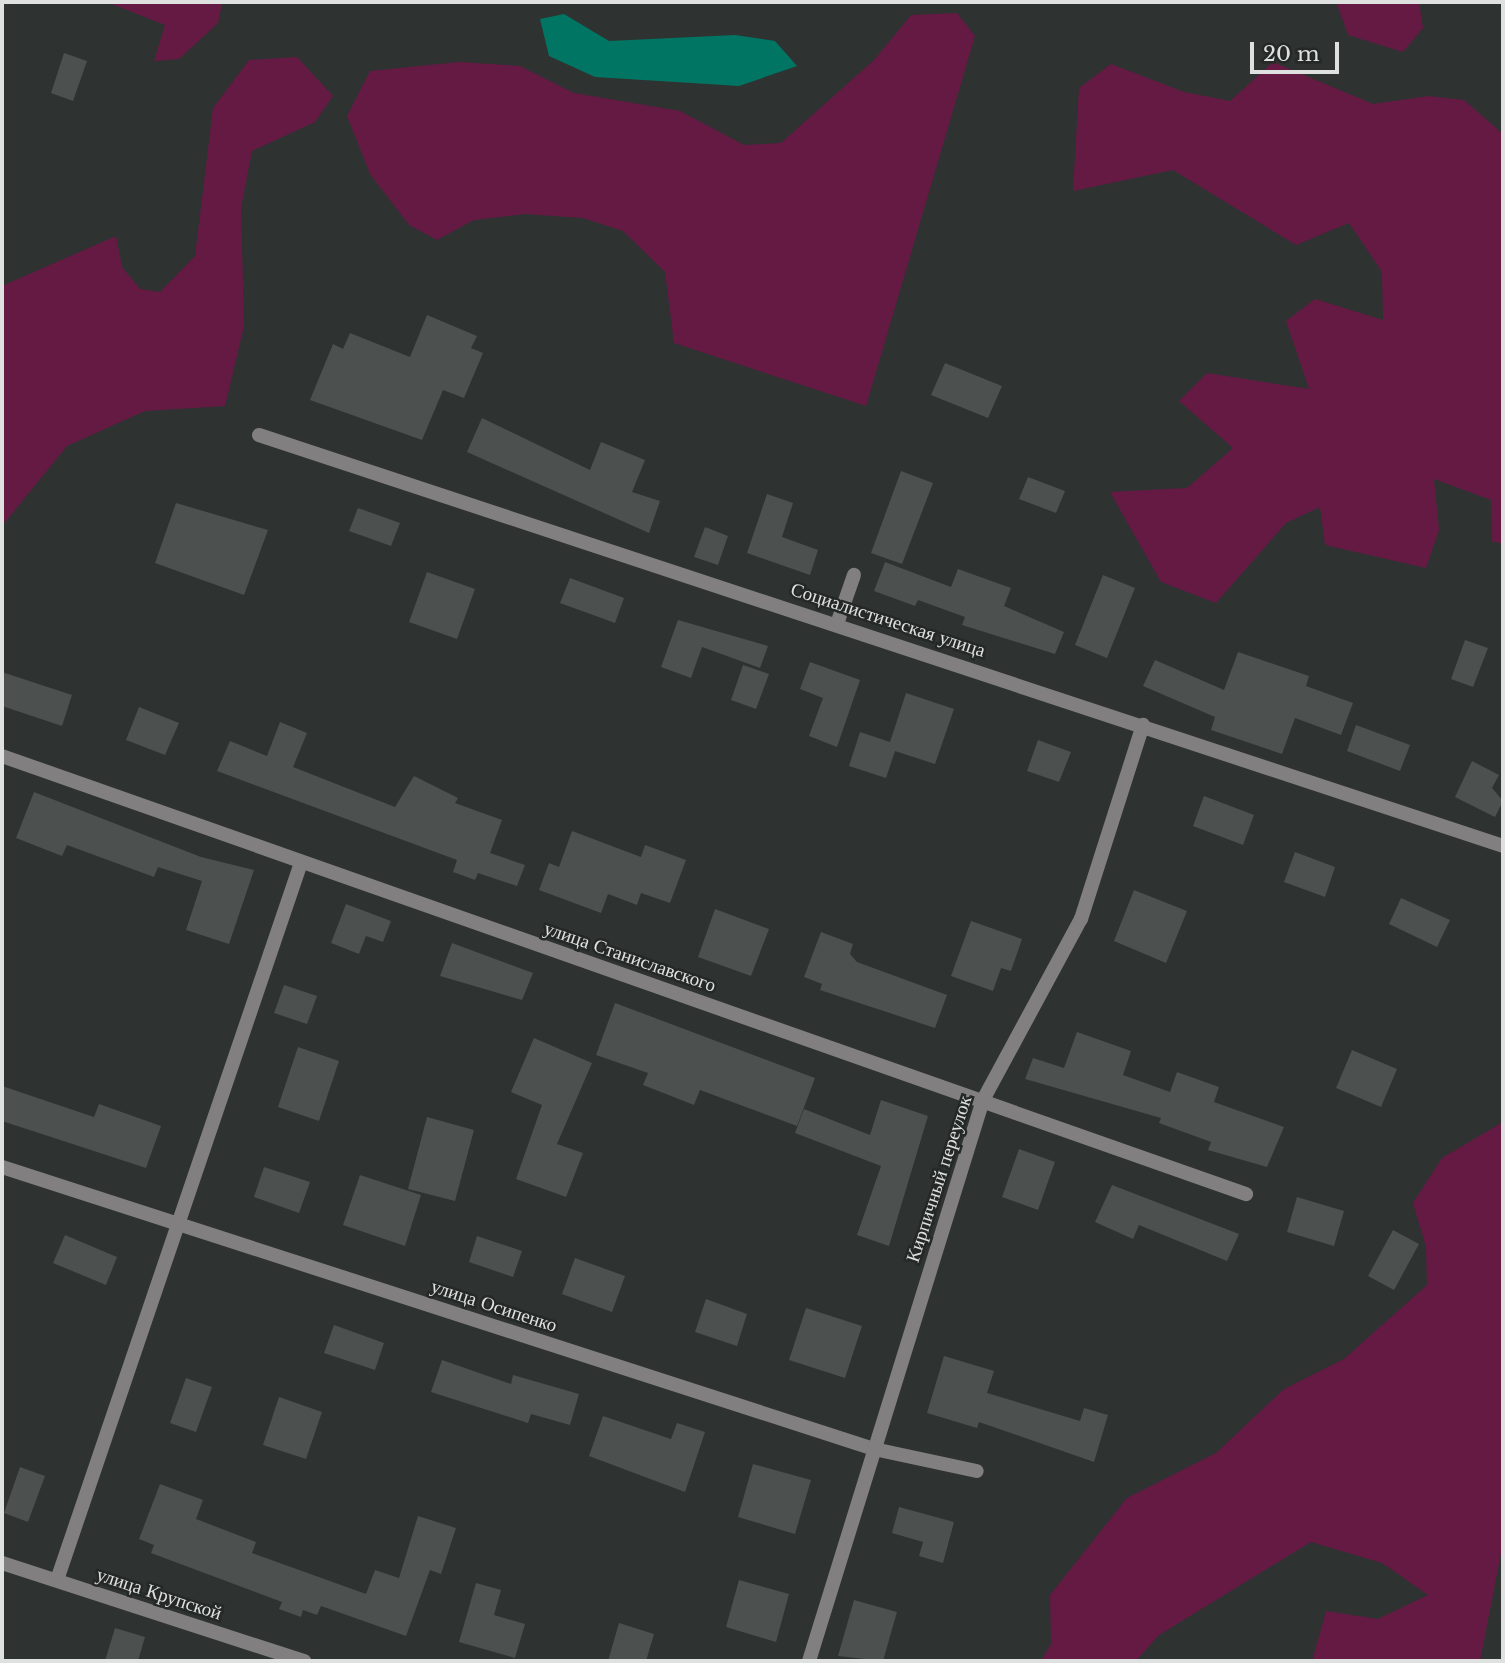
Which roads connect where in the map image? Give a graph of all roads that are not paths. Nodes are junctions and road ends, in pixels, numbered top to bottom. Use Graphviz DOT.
graph roads {
  1 [pos="259,435"];
  2 [pos="854,575"];
  3 [pos="837,624"];
  4 [pos="1143,725"];
  5 [pos="2,756"];
  6 [pos="1503,846"];
  7 [pos="301,863"];
  8 [pos="983,1100"];
  9 [pos="2,1167"];
  10 [pos="1246,1195"];
  11 [pos="178,1224"];
  12 [pos="874,1449"];
  13 [pos="977,1471"];
  14 [pos="2,1563"];
  15 [pos="57,1580"];
  16 [pos="304,1661"];
  17 [pos="809,1661"];
  1 -- 3 [label="street, Социалистическая улица"];
  2 -- 3 [label="street"];
  3 -- 4 [label="street, Социалистическая улица"];
  4 -- 6 [label="street, Социалистическая улица"];
  4 -- 8 [label="street, Кирпичный переулок"];
  5 -- 7 [label="street, улица Станиславского"];
  7 -- 8 [label="street, улица Станиславского"];
  7 -- 11 [label="street"];
  8 -- 10 [label="street, улица Станиславского"];
  8 -- 12 [label="street, Кирпичный переулок"];
  9 -- 11 [label="street, улица Осипенко"];
  11 -- 12 [label="street, улица Осипенко"];
  11 -- 15 [label="street"];
  12 -- 13 [label="street, улица Осипенко"];
  12 -- 17 [label="street, Кирпичный переулок"];
  14 -- 15 [label="street, улица Крупской"];
  15 -- 16 [label="street, улица Крупской"];
}
